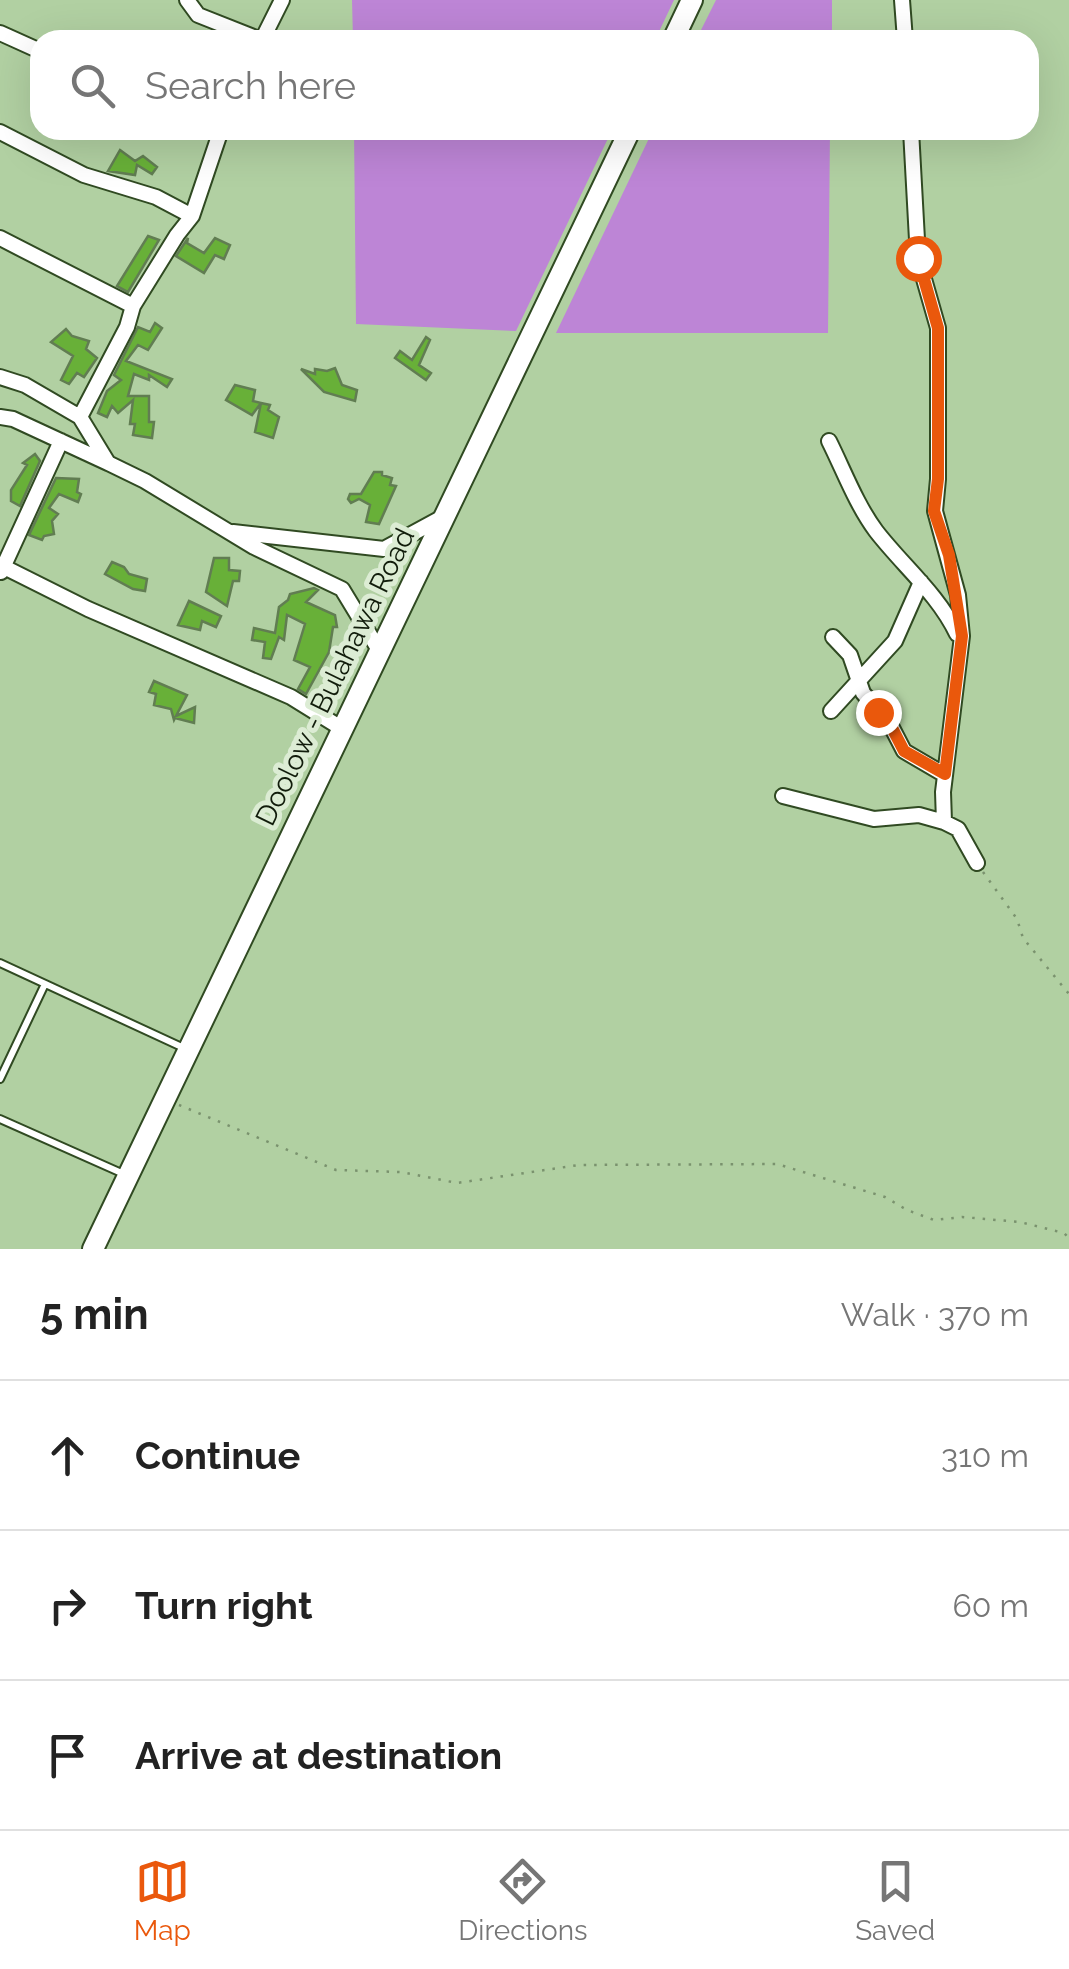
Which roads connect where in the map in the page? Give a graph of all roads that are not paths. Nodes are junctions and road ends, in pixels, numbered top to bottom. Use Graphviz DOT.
graph roads {
  1 [pos="187,0"];
  2 [pos="282,0"];
  3 [pos="692,0"];
  4 [pos="902,0"];
  5 [pos="236,30"];
  6 [pos="267,30"];
  7 [pos="678,30"];
  8 [pos="904,30"];
  9 [pos="0,33"];
  10 [pos="30,46"];
  11 [pos="0,132"];
  12 [pos="218,140"];
  13 [pos="625,140"];
  14 [pos="912,140"];
  15 [pos="192,216"];
  16 [pos="0,238"];
  17 [pos="133,306"];
  18 [pos="0,377"];
  19 [pos="0,418"];
  20 [pos="80,418"];
  21 [pos="61,441"];
  22 [pos="829,441"];
  23 [pos="108,463"];
  24 [pos="443,517"];
  25 [pos="227,531"];
  26 [pos="1,569"];
  27 [pos="921,582"];
  28 [pos="834,637"];
  29 [pos="961,643"];
  30 [pos="379,650"];
  31 [pos="858,682"];
  32 [pos="831,710"];
  33 [pos="341,728"];
  34 [pos="945,774"];
  35 [pos="783,796"];
  36 [pos="944,822"];
  37 [pos="976,863"];
  38 [pos="0,963"];
  39 [pos="46,984"];
  40 [pos="187,1050"];
  41 [pos="0,1079"];
  42 [pos="0,1119"];
  43 [pos="128,1176"];
  44 [pos="93,1249"];
  1 -- 5 [label="street"];
  2 -- 6 [label="street"];
  3 -- 7 [label="main road"];
  4 -- 8 [label="street"];
  9 -- 10 [label="street"];
  11 -- 15 [label="street"];
  12 -- 15 [label="street"];
  13 -- 24 [label="main road, Doolow - Bulahawa Road"];
  14 -- 29 [label="street"];
  15 -- 17 [label="street"];
  16 -- 17 [label="street"];
  17 -- 20 [label="street"];
  18 -- 20 [label="street"];
  19 -- 21 [label="street"];
  20 -- 23 [label="street"];
  21 -- 23 [label="street"];
  21 -- 26 [label="street"];
  22 -- 27 [label="street"];
  23 -- 25 [label="street"];
  24 -- 25 [label="street"];
  24 -- 30 [label="main road, Doolow - Bulahawa Road"];
  25 -- 30 [label="street"];
  26 -- 33 [label="street"];
  27 -- 29 [label="street"];
  27 -- 31 [label="street"];
  28 -- 31 [label="street"];
  29 -- 34 [label="street"];
  30 -- 33 [label="main road, Doolow - Bulahawa Road"];
  31 -- 32 [label="street"];
  31 -- 34 [label="street"];
  33 -- 40 [label="main road, Doolow - Bulahawa Road"];
  34 -- 36 [label="street"];
  35 -- 36 [label="street"];
  36 -- 37 [label="street"];
  38 -- 39 [label="lane"];
  39 -- 40 [label="lane"];
  39 -- 41 [label="lane"];
  40 -- 43 [label="main road, Doolow - Bulahawa Road"];
  42 -- 43 [label="lane"];
  43 -- 44 [label="main road, Doolow - Bulahawa Road"];
}
